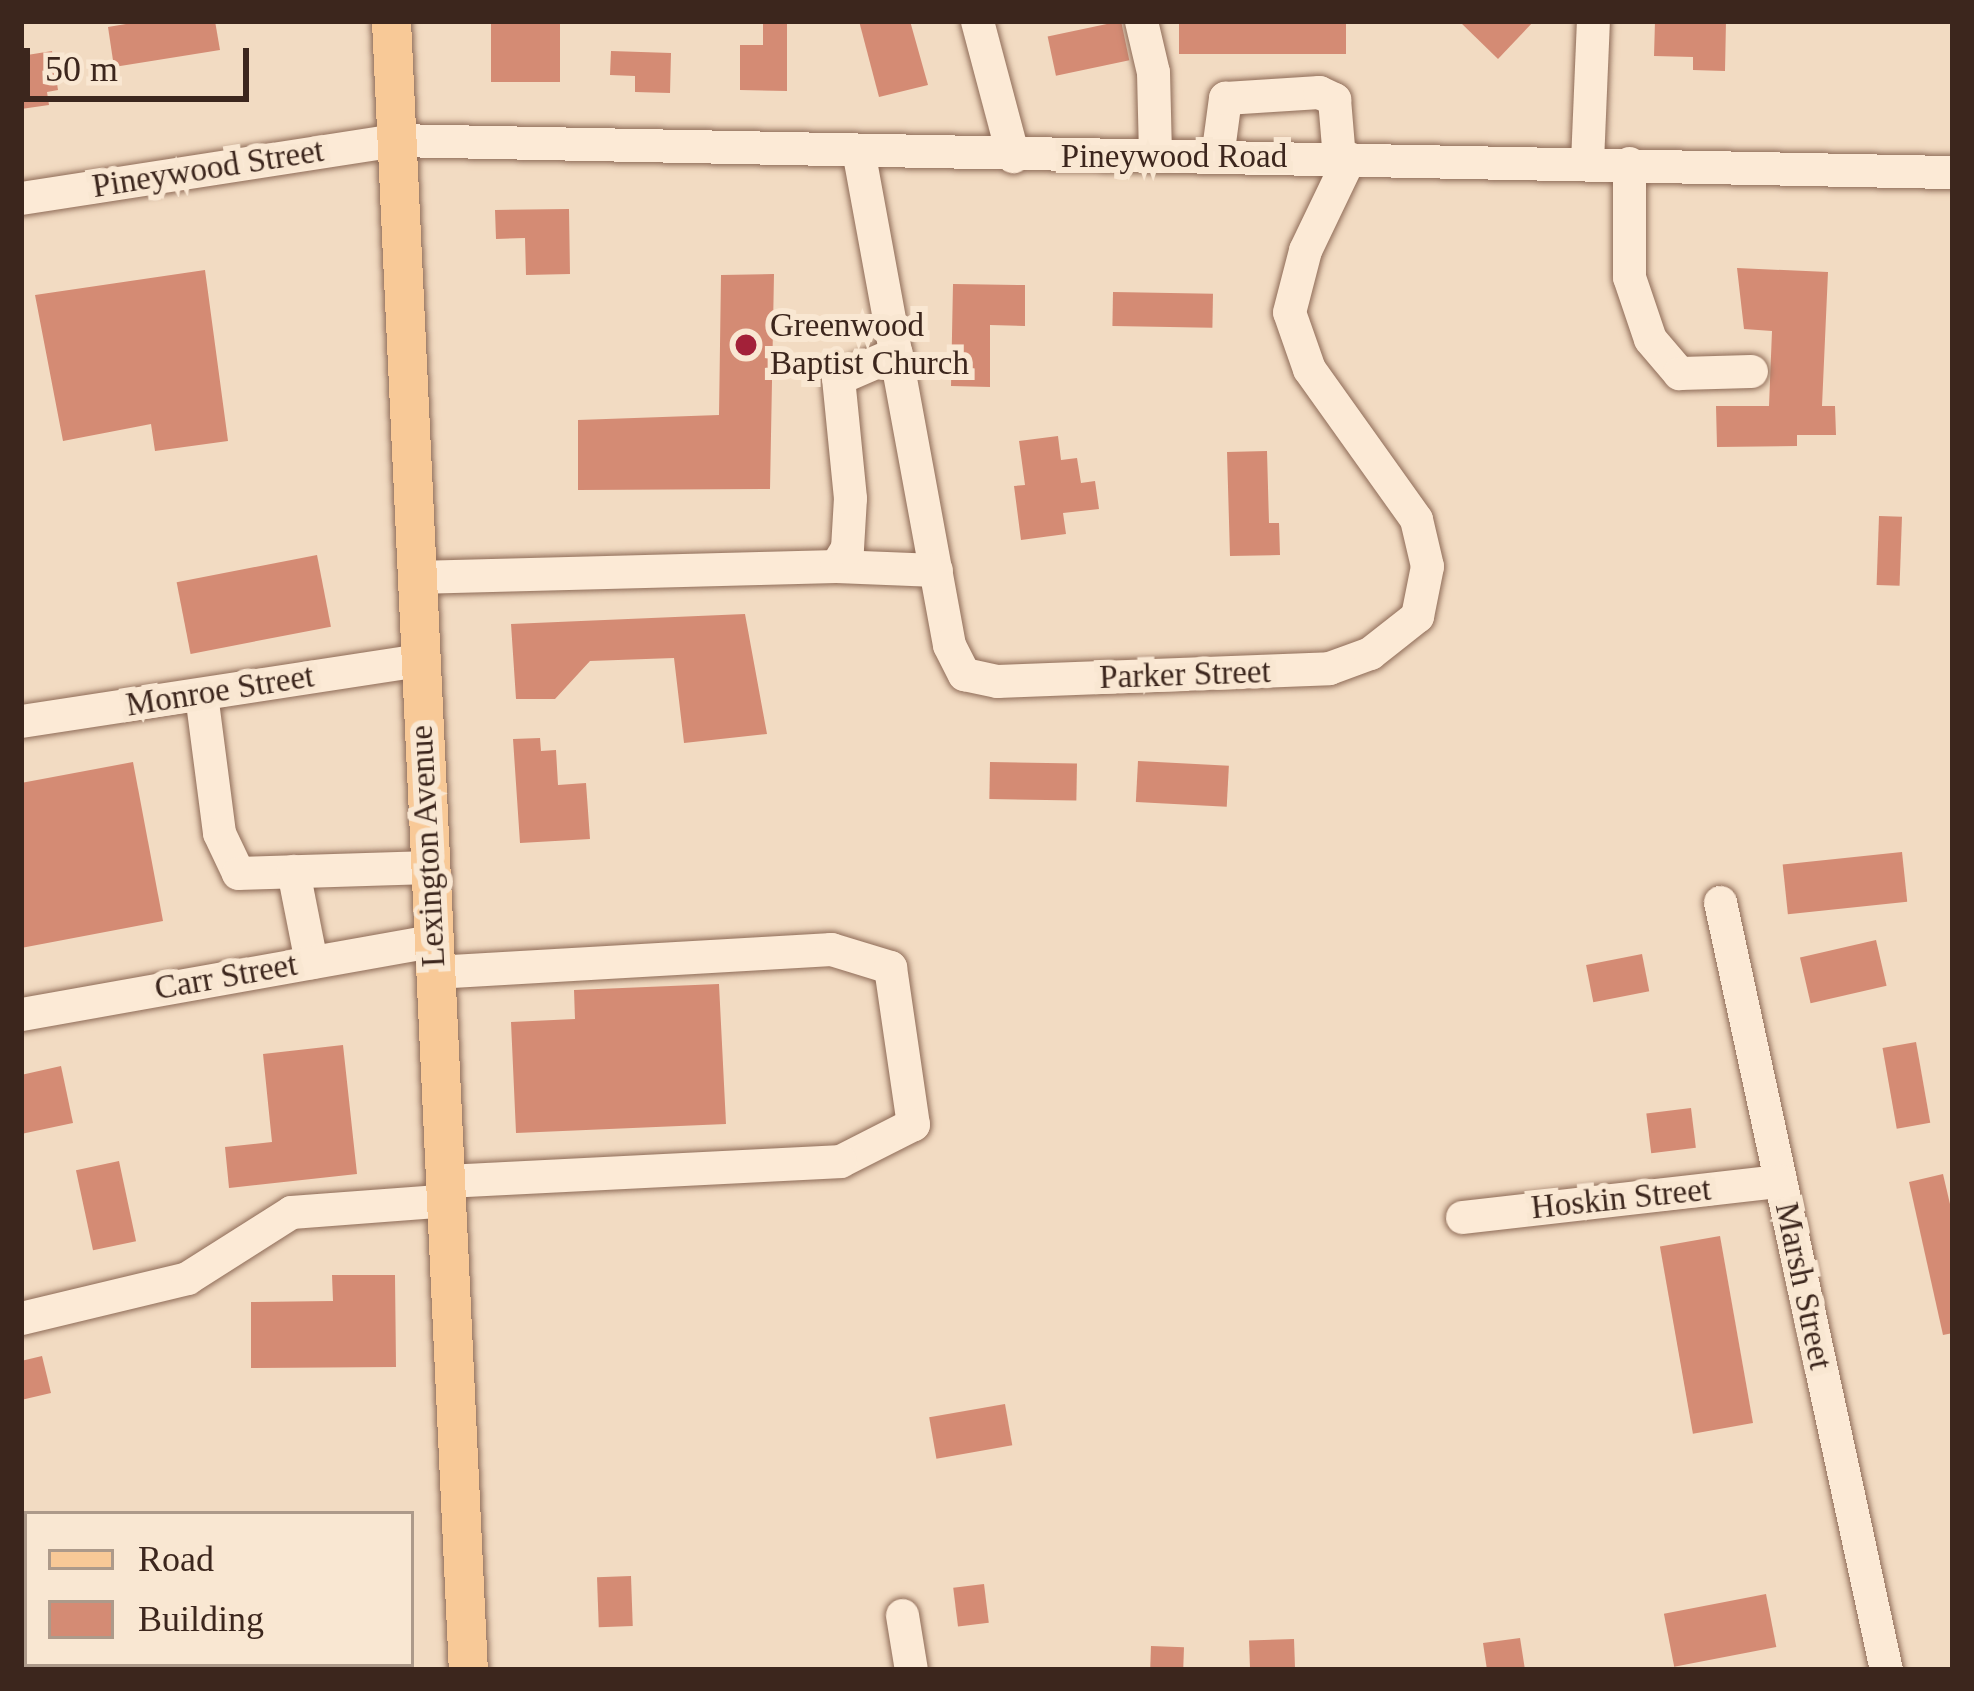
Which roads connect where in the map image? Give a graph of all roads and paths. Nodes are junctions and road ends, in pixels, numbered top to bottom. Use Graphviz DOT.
graph roads {
  1 [pos="391,21"];
  2 [pos="976,21"];
  3 [pos="1141,21"];
  4 [pos="1593,21"];
  5 [pos="395,140"];
  6 [pos="858,150"];
  7 [pos="1013,155"];
  8 [pos="1155,157"];
  9 [pos="1216,157"];
  10 [pos="1344,158"];
  11 [pos="1587,162"];
  12 [pos="1629,163"];
  13 [pos="1953,172"];
  14 [pos="21,198"];
  15 [pos="896,353"];
  16 [pos="1751,371"];
  17 [pos="836,566"];
  18 [pos="936,571"];
  19 [pos="415,577"];
  20 [pos="419,660"];
  21 [pos="201,694"];
  22 [pos="21,722"];
  23 [pos="429,867"];
  24 [pos="293,871"];
  25 [pos="1720,902"];
  26 [pos="433,957"];
  27 [pos="310,962"];
  28 [pos="21,1014"];
  29 [pos="1780,1180"];
  30 [pos="449,1190"];
  31 [pos="1462,1217"];
  32 [pos="21,1318"];
  33 [pos="902,1616"];
  34 [pos="468,1670"];
  35 [pos="911,1670"];
  36 [pos="1886,1670"];
  1 -- 5 [label="main road, Lexington Avenue"];
  2 -- 7 [label="street"];
  3 -- 8 [label="street"];
  4 -- 11 [label="street"];
  5 -- 6 [label="street, Pineywood Road"];
  5 -- 14 [label="street, Pineywood Street"];
  5 -- 19 [label="main road, Lexington Avenue"];
  6 -- 7 [label="street, Pineywood Road"];
  6 -- 15 [label="street, Parker Street"];
  7 -- 8 [label="street, Pineywood Road"];
  8 -- 9 [label="street, Pineywood Road"];
  9 -- 10 [label="street, Pineywood Road"];
  9 -- 10 [label="street"];
  10 -- 11 [label="street, Pineywood Road"];
  10 -- 18 [label="street, Parker Street"];
  11 -- 12 [label="street, Pineywood Road"];
  12 -- 13 [label="street, Pineywood Road"];
  12 -- 16 [label="street"];
  15 -- 17 [label="street"];
  15 -- 18 [label="street, Parker Street"];
  17 -- 18 [label="street"];
  17 -- 19 [label="street"];
  19 -- 20 [label="main road, Lexington Avenue"];
  20 -- 21 [label="street, Monroe Street"];
  20 -- 23 [label="main road, Lexington Avenue"];
  21 -- 22 [label="street, Monroe Street"];
  21 -- 24 [label="street"];
  23 -- 24 [label="street"];
  23 -- 26 [label="main road, Lexington Avenue"];
  24 -- 27 [label="street"];
  25 -- 29 [label="street, Marsh Street"];
  26 -- 27 [label="street, Carr Street"];
  26 -- 30 [label="main road, Lexington Avenue"];
  26 -- 30 [label="street, Carr Street"];
  27 -- 28 [label="street, Carr Street"];
  29 -- 31 [label="street, Hoskin Street"];
  29 -- 36 [label="street, Marsh Street"];
  30 -- 32 [label="street"];
  30 -- 34 [label="main road, Lexington Avenue"];
  33 -- 35 [label="street"];
}
